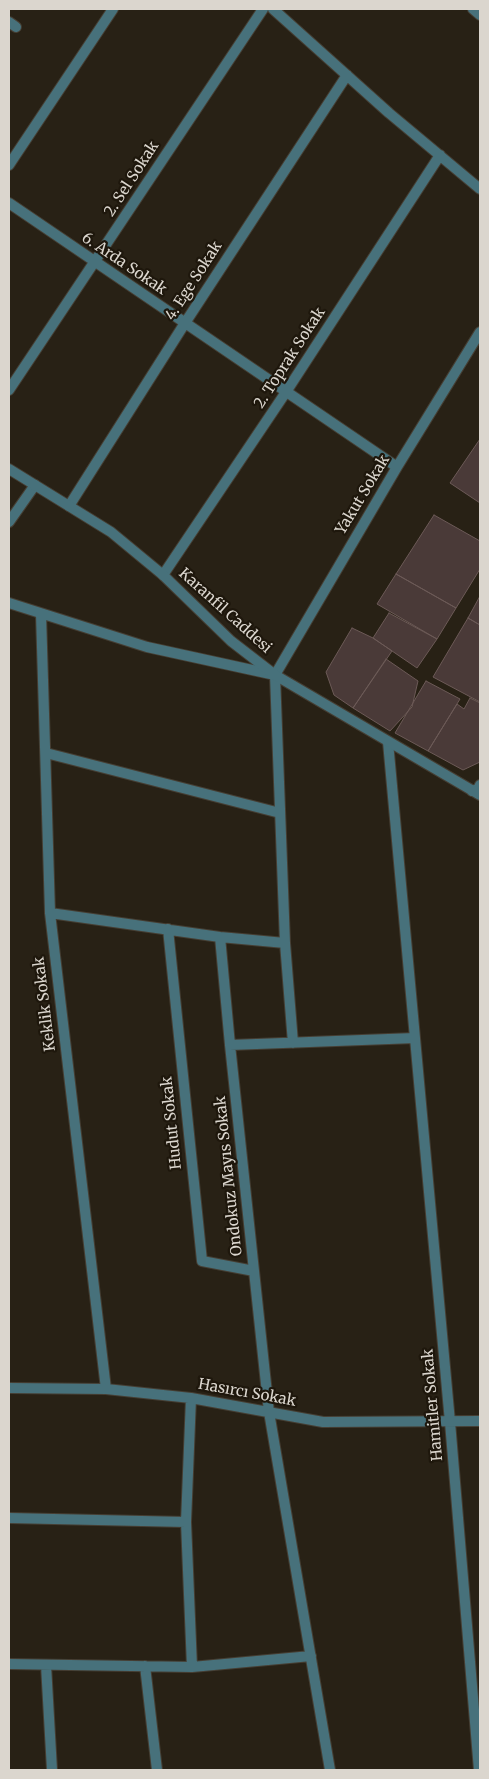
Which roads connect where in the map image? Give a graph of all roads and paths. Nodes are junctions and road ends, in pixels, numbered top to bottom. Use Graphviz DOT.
graph roads {
  1 [pos="113,9"];
  2 [pos="263,9"];
  3 [pos="273,9"];
  4 [pos="473,9"];
  5 [pos="480,15"];
  6 [pos="347,75"];
  7 [pos="440,155"];
  8 [pos="9,164"];
  9 [pos="480,188"];
  10 [pos="9,203"];
  11 [pos="95,262"];
  12 [pos="185,323"];
  13 [pos="480,332"];
  14 [pos="9,390"];
  15 [pos="286,392"];
  16 [pos="397,467"];
  17 [pos="9,469"];
  18 [pos="36,486"];
  19 [pos="69,506"];
  20 [pos="9,522"];
  21 [pos="163,576"];
  22 [pos="9,604"];
  23 [pos="41,614"];
  24 [pos="274,675"];
  25 [pos="388,742"];
  26 [pos="46,753"];
  27 [pos="477,791"];
  28 [pos="280,813"];
  29 [pos="50,913"];
  30 [pos="168,930"];
  31 [pos="220,937"];
  32 [pos="285,944"];
  33 [pos="415,1038"];
  34 [pos="293,1043"];
  35 [pos="230,1045"];
  36 [pos="254,1271"];
  37 [pos="9,1388"];
  38 [pos="106,1389"];
  39 [pos="191,1398"];
  40 [pos="269,1412"];
  41 [pos="450,1422"];
  42 [pos="480,1422"];
  43 [pos="9,1518"];
  44 [pos="186,1522"];
  45 [pos="311,1656"];
  46 [pos="9,1664"];
  47 [pos="46,1665"];
  48 [pos="145,1666"];
  49 [pos="192,1667"];
  50 [pos="52,1770"];
  51 [pos="157,1770"];
  52 [pos="330,1770"];
  53 [pos="479,1770"];
  1 -- 8 [label="street"];
  2 -- 11 [label="street, 2. Sel Sokak"];
  3 -- 6 [label="street"];
  4 -- 5 [label="street"];
  6 -- 7 [label="street"];
  6 -- 12 [label="street, 4. Ege Sokak"];
  7 -- 9 [label="street"];
  7 -- 15 [label="street, 2. Toprak Sokak"];
  10 -- 11 [label="street, 6. Arda Sokak"];
  11 -- 12 [label="street, 6. Arda Sokak"];
  11 -- 14 [label="street, 2. Sel Sokak"];
  12 -- 15 [label="street, 6. Arda Sokak"];
  12 -- 19 [label="street, 4. Ege Sokak"];
  13 -- 16 [label="street, Yakut Sokak"];
  15 -- 16 [label="street, 6. Arda Sokak"];
  15 -- 21 [label="street, 2. Toprak Sokak"];
  16 -- 24 [label="street, Yakut Sokak"];
  17 -- 18 [label="street, Karanfil Caddesi"];
  18 -- 19 [label="street, Karanfil Caddesi"];
  18 -- 20 [label="street"];
  19 -- 21 [label="street, Karanfil Caddesi"];
  21 -- 24 [label="street, Karanfil Caddesi"];
  22 -- 23 [label="street"];
  23 -- 24 [label="street"];
  23 -- 26 [label="street, Keklik Sokak"];
  24 -- 25 [label="street, Karanfil Caddesi"];
  24 -- 28 [label="street"];
  25 -- 27 [label="street, Karanfil Caddesi"];
  25 -- 33 [label="street, Hamitler Sokak"];
  26 -- 28 [label="street"];
  26 -- 29 [label="street, Keklik Sokak"];
  28 -- 32 [label="street"];
  29 -- 30 [label="street"];
  29 -- 38 [label="street, Keklik Sokak"];
  30 -- 31 [label="street"];
  30 -- 36 [label="street, Hudut Sokak"];
  31 -- 32 [label="street"];
  31 -- 35 [label="street, Ondokuz Mayıs Sokak"];
  32 -- 34 [label="street"];
  33 -- 34 [label="street"];
  33 -- 41 [label="street, Hamitler Sokak"];
  34 -- 35 [label="street"];
  35 -- 36 [label="street, Ondokuz Mayıs Sokak"];
  36 -- 40 [label="street, Ondokuz Mayıs Sokak"];
  37 -- 38 [label="street, Hasırcı Sokak"];
  38 -- 39 [label="street, Hasırcı Sokak"];
  39 -- 40 [label="street, Hasırcı Sokak"];
  39 -- 44 [label="street"];
  40 -- 41 [label="street, Hasırcı Sokak"];
  40 -- 45 [label="street, Ondokuz Mayıs Sokak"];
  41 -- 42 [label="street, Hasırcı Sokak"];
  41 -- 53 [label="street, Hamitler Sokak"];
  43 -- 44 [label="street"];
  44 -- 49 [label="street"];
  45 -- 49 [label="street"];
  45 -- 52 [label="street, Ondokuz Mayıs Sokak"];
  46 -- 47 [label="street"];
  47 -- 48 [label="street"];
  47 -- 50 [label="street"];
  48 -- 49 [label="street"];
  48 -- 51 [label="street"];
}
